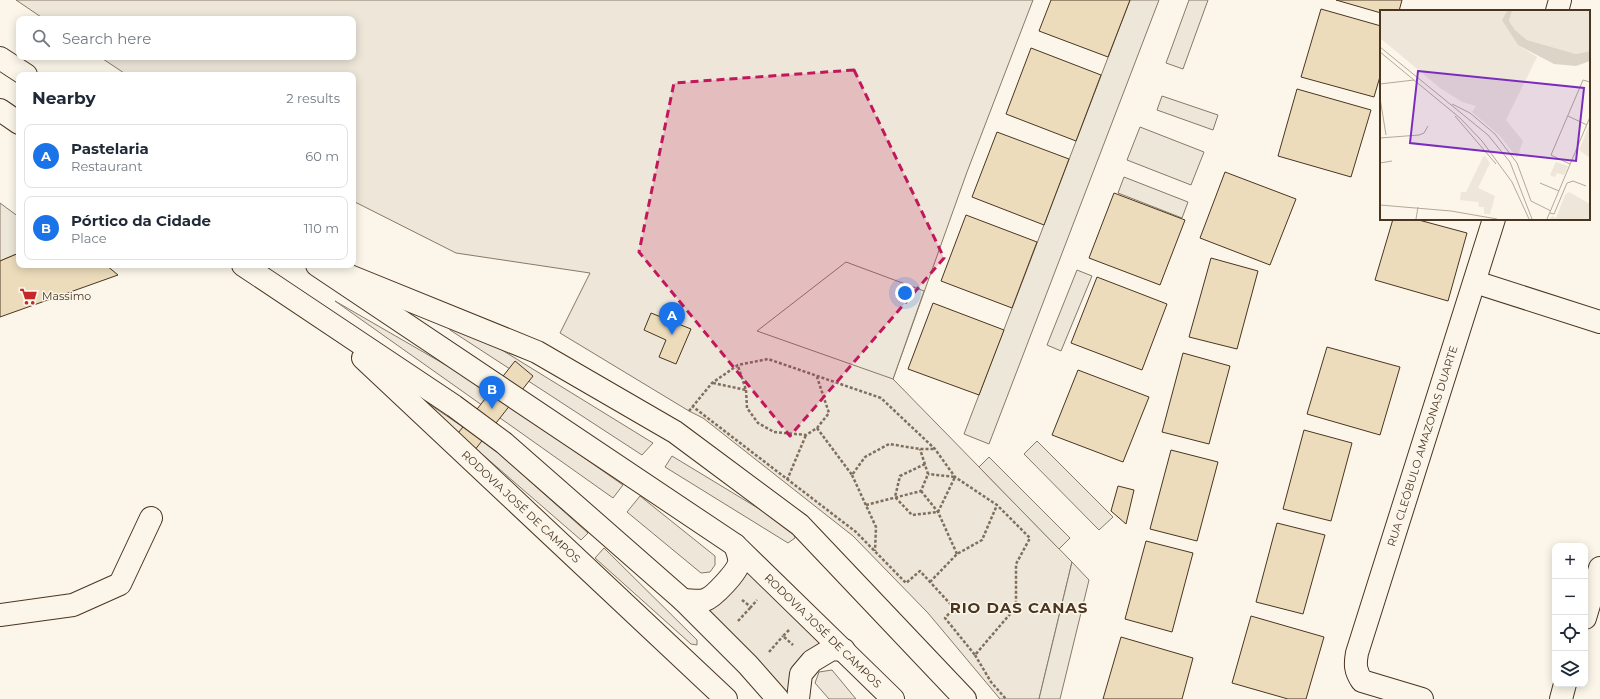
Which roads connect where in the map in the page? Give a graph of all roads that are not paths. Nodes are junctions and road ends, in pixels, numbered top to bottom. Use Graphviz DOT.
graph roads {
  1 [pos="1560,0"];
  2 [pos="1557,10"];
  3 [pos="0,58"];
  4 [pos="21,72"];
  5 [pos="0,110"];
  6 [pos="16,120"];
  7 [pos="1494,220"];
  8 [pos="247,268"];
  9 [pos="322,268"];
  10 [pos="330,268"];
  11 [pos="1475,282"];
  12 [pos="316,313"];
  13 [pos="1600,322"];
  14 [pos="151,518"];
  15 [pos="735,545"];
  16 [pos="1600,568"];
  17 [pos="683,600"];
  18 [pos="0,615"];
  19 [pos="1586,615"];
  20 [pos="844,650"];
  21 [pos="1564,687"];
  22 [pos="726,699"];
  23 [pos="778,699"];
  24 [pos="798,699"];
  25 [pos="893,699"];
  26 [pos="965,699"];
  27 [pos="1422,699"];
  28 [pos="1561,699"];
  1 -- 2 [label="main road"];
  3 -- 4 [label="main road"];
  5 -- 6 [label="main road"];
  7 -- 11 [label="main road, RUA CLEÓBULO AMAZONAS DUARTE"];
  8 -- 12 [label="main road"];
  9 -- 15 [label="main road, RODOVIA JOSÉ DE CAMPOS"];
  10 -- 26 [label="main road"];
  11 -- 13 [label="main road"];
  11 -- 27 [label="main road, RUA CLEÓBULO AMAZONAS DUARTE"];
  12 -- 17 [label="main road"];
  12 -- 22 [label="main road, RODOVIA JOSÉ DE CAMPOS"];
  14 -- 18 [label="main road"];
  15 -- 17 [label="main road"];
  15 -- 20 [label="main road, RODOVIA JOSÉ DE CAMPOS"];
  16 -- 19 [label="main road"];
  17 -- 23 [label="main road"];
  20 -- 24 [label="main road"];
  20 -- 25 [label="main road, RODOVIA JOSÉ DE CAMPOS"];
  21 -- 28 [label="main road"];
}
